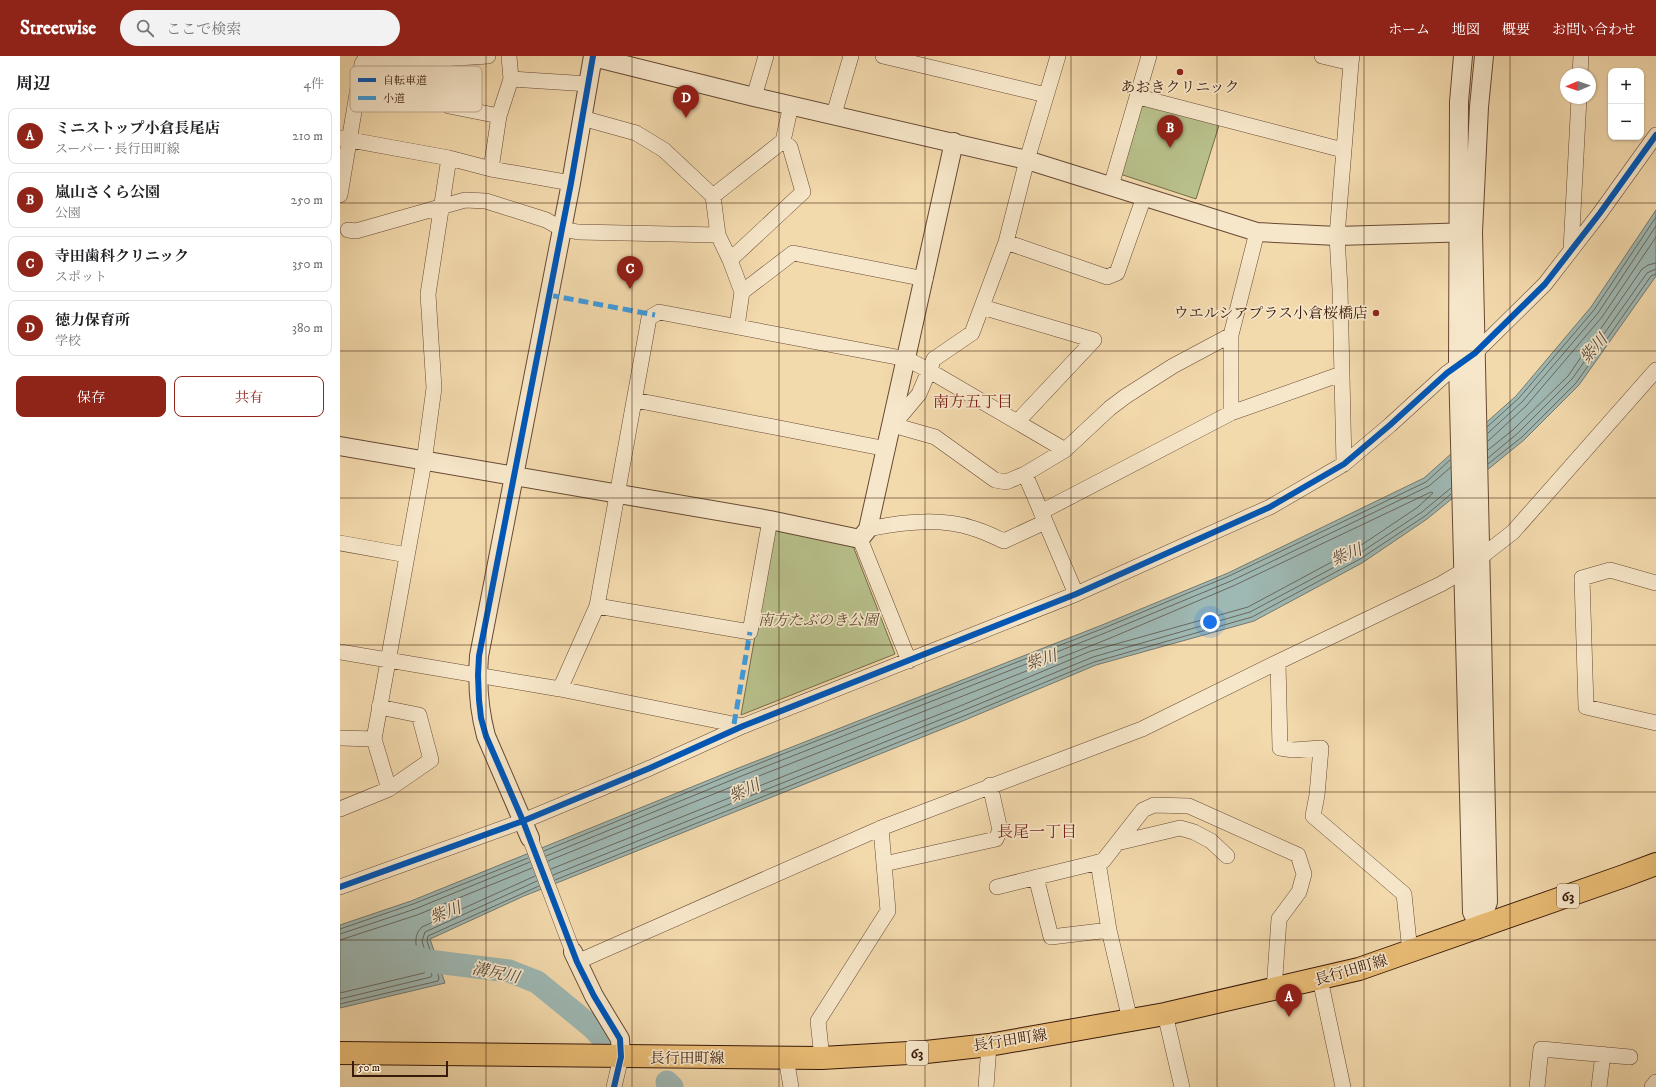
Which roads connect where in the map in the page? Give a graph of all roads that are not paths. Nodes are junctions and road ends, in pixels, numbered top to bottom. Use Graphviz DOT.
graph roads {
  1 [pos="488,56"];
  2 [pos="509,56"];
  3 [pos="766,56"];
  4 [pos="852,56"];
  5 [pos="883,56"];
  6 [pos="1058,56"];
  7 [pos="1149,56"];
  8 [pos="1322,56"];
  9 [pos="1463,56"];
  10 [pos="1484,56"];
  11 [pos="1581,56"];
  12 [pos="593,57"];
  13 [pos="364,60"];
  14 [pos="914,60"];
  15 [pos="1352,60"];
  16 [pos="1580,68"];
  17 [pos="511,79"];
  18 [pos="589,84"];
  19 [pos="1046,94"];
  20 [pos="754,97"];
  21 [pos="1139,97"];
  22 [pos="1579,104"];
  23 [pos="790,105"];
  24 [pos="351,112"];
  25 [pos="479,112"];
  26 [pos="834,114"];
  27 [pos="499,116"];
  28 [pos="582,118"];
  29 [pos="1656,135"];
  30 [pos="344,138"];
  31 [pos="784,141"];
  32 [pos="954,142"];
  33 [pos="1343,150"];
  34 [pos="449,158"];
  35 [pos="1027,160"];
  36 [pos="492,169"];
  37 [pos="571,183"];
  38 [pos="1111,186"];
  39 [pos="340,195"];
  40 [pos="713,196"];
  41 [pos="1144,197"];
  42 [pos="442,206"];
  43 [pos="562,229"];
  44 [pos="348,230"];
  45 [pos="1257,232"];
  46 [pos="1465,233"];
  47 [pos="718,235"];
  48 [pos="1337,236"];
  49 [pos="1006,242"];
  50 [pos="1571,250"];
  51 [pos="730,260"];
  52 [pos="925,279"];
  53 [pos="742,292"];
  54 [pos="982,307"];
  55 [pos="737,326"];
  56 [pos="1231,335"];
  57 [pos="1474,353"];
  58 [pos="907,359"];
  59 [pos="1458,364"];
  60 [pos="928,370"];
  61 [pos="1656,370"];
  62 [pos="1341,374"];
  63 [pos="1468,394"];
  64 [pos="635,400"];
  65 [pos="1231,413"];
  66 [pos="1017,422"];
  67 [pos="893,425"];
  68 [pos="340,446"];
  69 [pos="887,448"];
  70 [pos="1065,450"];
  71 [pos="424,462"];
  72 [pos="1344,464"];
  73 [pos="1025,474"];
  74 [pos="514,475"];
  75 [pos="617,493"];
  76 [pos="1043,517"];
  77 [pos="770,520"];
  78 [pos="864,534"];
  79 [pos="340,543"];
  80 [pos="1481,552"];
  81 [pos="407,555"];
  82 [pos="1463,563"];
  83 [pos="1656,583"];
  84 [pos="1076,594"];
  85 [pos="597,606"];
  86 [pos="340,652"];
  87 [pos="388,660"];
  88 [pos="909,661"];
  89 [pos="1278,662"];
  90 [pos="478,675"];
  91 [pos="560,689"];
  92 [pos="379,707"];
  93 [pos="1656,723"];
  94 [pos="743,726"];
  95 [pos="340,738"];
  96 [pos="374,739"];
  97 [pos="990,785"];
  98 [pos="389,789"];
  99 [pos="340,809"];
  100 [pos="523,821"];
  101 [pos="881,828"];
  102 [pos="530,838"];
  103 [pos="1116,843"];
  104 [pos="1227,856"];
  105 [pos="1098,862"];
  106 [pos="884,864"];
  107 [pos="1656,864"];
  108 [pos="1036,877"];
  109 [pos="340,887"];
  110 [pos="997,887"];
  111 [pos="1479,927"];
  112 [pos="1109,930"];
  113 [pos="1410,952"];
  114 [pos="575,957"];
  115 [pos="1320,979"];
  116 [pos="1274,990"];
  117 [pos="1165,1014"];
  118 [pos="1130,1020"];
  119 [pos="989,1045"];
  120 [pos="340,1052"];
  121 [pos="1603,1054"];
  122 [pos="621,1057"];
  123 [pos="1630,1057"];
  124 [pos="786,1058"];
  125 [pos="822,1058"];
  126 [pos="1656,1082"];
  127 [pos="614,1087"];
  128 [pos="791,1087"];
  129 [pos="986,1087"];
  130 [pos="1182,1087"];
  131 [pos="1343,1087"];
  132 [pos="1537,1087"];
  133 [pos="1599,1087"];
  134 [pos="1652,1087"];
  1 -- 13 [label="street"];
  2 -- 17 [label="street"];
  3 -- 20 [label="street"];
  4 -- 26 [label="street"];
  5 -- 14 [label="street"];
  6 -- 19 [label="street"];
  7 -- 21 [label="street"];
  8 -- 15 [label="street"];
  9 -- 46 [label="street"];
  10 -- 46 [label="street"];
  11 -- 16 [label="street"];
  12 -- 18 [label="street"];
  12 -- 20 [label="street"];
  14 -- 19 [label="street"];
  15 -- 33 [label="street"];
  17 -- 18 [label="street"];
  17 -- 27 [label="street"];
  18 -- 28 [label="street"];
  19 -- 35 [label="street"];
  20 -- 23 [label="street"];
  21 -- 33 [label="street"];
  21 -- 38 [label="street"];
  22 -- 50 [label="street"];
  23 -- 26 [label="street"];
  23 -- 31 [label="street"];
  24 -- 30 [label="street"];
  25 -- 27 [label="street"];
  26 -- 32 [label="street"];
  27 -- 36 [label="street"];
  28 -- 37 [label="street"];
  28 -- 40 [label="street"];
  29 -- 50 [label="street"];
  30 -- 34 [label="street"];
  30 -- 39 [label="street"];
  31 -- 40 [label="street"];
  31 -- 51 [label="street"];
  32 -- 35 [label="street"];
  32 -- 52 [label="street"];
  33 -- 48 [label="street"];
  34 -- 36 [label="street"];
  34 -- 42 [label="street"];
  35 -- 38 [label="street"];
  35 -- 49 [label="street"];
  36 -- 37 [label="street"];
  37 -- 43 [label="street"];
  38 -- 41 [label="street"];
  40 -- 47 [label="street"];
  41 -- 45 [label="street"];
  41 -- 49 [label="street"];
  42 -- 43 [label="street"];
  42 -- 44 [label="street"];
  42 -- 71 [label="street"];
  43 -- 47 [label="street"];
  43 -- 74 [label="street"];
  45 -- 48 [label="street"];
  45 -- 56 [label="street"];
  46 -- 48 [label="street"];
  46 -- 57 [label="street"];
  46 -- 59 [label="street"];
  47 -- 51 [label="street"];
  48 -- 62 [label="street"];
  49 -- 54 [label="street"];
  50 -- 57 [label="street"];
  51 -- 53 [label="street"];
  52 -- 53 [label="street"];
  52 -- 58 [label="street"];
  53 -- 55 [label="street"];
  54 -- 60 [label="street"];
  54 -- 66 [label="street"];
  55 -- 58 [label="street"];
  55 -- 64 [label="street"];
  56 -- 65 [label="street"];
  56 -- 70 [label="street"];
  57 -- 59 [label="street"];
  57 -- 63 [label="street"];
  58 -- 60 [label="street"];
  58 -- 67 [label="street"];
  59 -- 63 [label="street"];
  59 -- 72 [label="street"];
  60 -- 66 [label="street"];
  60 -- 67 [label="street"];
  61 -- 80 [label="street"];
  62 -- 65 [label="street"];
  62 -- 72 [label="street"];
  63 -- 80 [label="street"];
  63 -- 82 [label="street"];
  64 -- 69 [label="street"];
  64 -- 75 [label="street"];
  65 -- 76 [label="street"];
  66 -- 70 [label="street"];
  67 -- 69 [label="street"];
  67 -- 73 [label="street"];
  68 -- 71 [label="street"];
  69 -- 78 [label="street"];
  70 -- 73 [label="street"];
  71 -- 74 [label="street"];
  71 -- 81 [label="street"];
  72 -- 84 [label="street"];
  73 -- 76 [label="street"];
  74 -- 75 [label="street"];
  74 -- 90 [label="street"];
  75 -- 77 [label="street"];
  75 -- 85 [label="street"];
  76 -- 78 [label="street"];
  76 -- 84 [label="street"];
  77 -- 78 [label="street"];
  77 -- 85 [label="street"];
  78 -- 88 [label="street"];
  79 -- 81 [label="street"];
  80 -- 82 [label="street"];
  80 -- 111 [label="street"];
  81 -- 87 [label="street"];
  82 -- 89 [label="street"];
  82 -- 111 [label="street"];
  83 -- 93 [label="street"];
  84 -- 88 [label="street"];
  85 -- 91 [label="street"];
  86 -- 87 [label="street"];
  87 -- 90 [label="street"];
  87 -- 92 [label="street"];
  88 -- 94 [label="street"];
  89 -- 97 [label="street"];
  89 -- 113 [label="street"];
  90 -- 91 [label="street"];
  90 -- 100 [label="street"];
  91 -- 94 [label="street"];
  92 -- 96 [label="street"];
  92 -- 98 [label="street"];
  94 -- 100 [label="street"];
  95 -- 96 [label="street"];
  96 -- 98 [label="street"];
  97 -- 101 [label="street"];
  97 -- 106 [label="street"];
  98 -- 99 [label="street"];
  100 -- 102 [label="street"];
  100 -- 109 [label="street"];
  101 -- 106 [label="street"];
  101 -- 114 [label="street"];
  102 -- 114 [label="street"];
  103 -- 104 [label="street"];
  103 -- 105 [label="street"];
  103 -- 116 [label="street"];
  105 -- 108 [label="street"];
  105 -- 112 [label="street"];
  106 -- 125 [label="street"];
  107 -- 111 [label="main road, 長行田町線 / 63"];
  108 -- 110 [label="street"];
  108 -- 112 [label="street"];
  111 -- 113 [label="main road, 長行田町線 / 63"];
  112 -- 118 [label="street"];
  113 -- 115 [label="main road, 長行田町線 / 63"];
  114 -- 122 [label="street"];
  115 -- 116 [label="main road, 長行田町線 / 63"];
  115 -- 131 [label="street"];
  116 -- 117 [label="main road, 長行田町線 / 63"];
  117 -- 118 [label="main road, 長行田町線 / 63"];
  117 -- 130 [label="street"];
  118 -- 119 [label="main road, 長行田町線 / 63"];
  119 -- 125 [label="main road, 長行田町線 / 63"];
  119 -- 129 [label="street"];
  120 -- 122 [label="main road, 長行田町線 / 63"];
  121 -- 123 [label="street"];
  121 -- 132 [label="street"];
  121 -- 133 [label="street"];
  122 -- 124 [label="main road, 長行田町線 / 63"];
  122 -- 127 [label="street"];
  124 -- 125 [label="main road, 長行田町線 / 63"];
  124 -- 128 [label="street"];
  126 -- 134 [label="street"];
}
